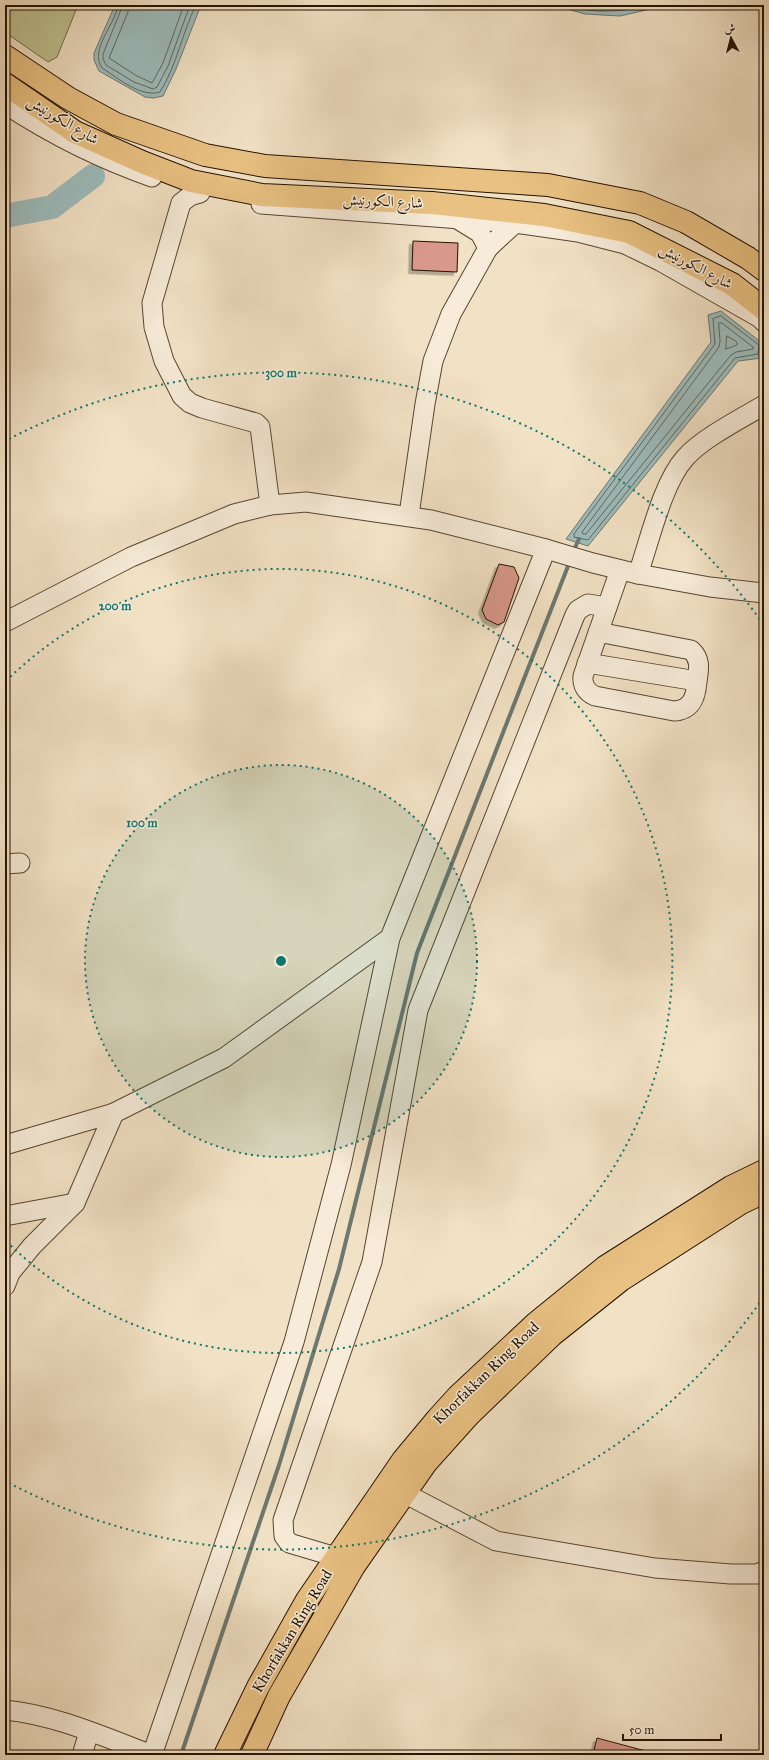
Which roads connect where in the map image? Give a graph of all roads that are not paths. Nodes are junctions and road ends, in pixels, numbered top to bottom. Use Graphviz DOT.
graph roads {
  1 [pos="5,56"];
  2 [pos="5,84"];
  3 [pos="5,104"];
  4 [pos="52,125"];
  5 [pos="296,168"];
  6 [pos="188,186"];
  7 [pos="349,199"];
  8 [pos="366,213"];
  9 [pos="458,219"];
  10 [pos="533,222"];
  11 [pos="488,248"];
  12 [pos="764,270"];
  13 [pos="764,309"];
  14 [pos="764,322"];
  15 [pos="764,404"];
  16 [pos="270,505"];
  17 [pos="409,515"];
  18 [pos="546,549"];
  19 [pos="620,570"];
  20 [pos="638,574"];
  21 [pos="764,593"];
  22 [pos="607,607"];
  23 [pos="5,622"];
  24 [pos="598,632"];
  25 [pos="587,663"];
  26 [pos="698,681"];
  27 [pos="390,938"];
  28 [pos="114,1113"];
  29 [pos="5,1144"];
  30 [pos="764,1171"];
  31 [pos="764,1192"];
  32 [pos="75,1203"];
  33 [pos="5,1216"];
  34 [pos="5,1286"];
  35 [pos="404,1493"];
  36 [pos="336,1557"];
  37 [pos="764,1571"];
  38 [pos="5,1710"];
  39 [pos="89,1732"];
  40 [pos="82,1755"];
  41 [pos="152,1755"];
  42 [pos="225,1755"];
  43 [pos="252,1755"];
  1 -- 5 [label="main road, شارع الكورنيش"];
  2 -- 4 [label="main road, شارع الكورنيش"];
  3 -- 4 [label="street"];
  4 -- 6 [label="main road, شارع الكورنيش"];
  5 -- 6 [label="main road"];
  5 -- 12 [label="main road, شارع الكورنيش"];
  6 -- 7 [label="main road, شارع الكورنيش"];
  6 -- 8 [label="street"];
  6 -- 16 [label="street"];
  7 -- 8 [label="main road"];
  7 -- 10 [label="main road, شارع الكورنيش"];
  8 -- 9 [label="street"];
  9 -- 10 [label="street"];
  9 -- 11 [label="street"];
  10 -- 11 [label="street"];
  10 -- 13 [label="main road, شارع الكورنيش"];
  10 -- 14 [label="street"];
  11 -- 17 [label="street"];
  15 -- 20 [label="street"];
  16 -- 17 [label="street"];
  16 -- 23 [label="street"];
  17 -- 18 [label="street"];
  18 -- 19 [label="street"];
  18 -- 27 [label="street"];
  19 -- 20 [label="street"];
  19 -- 22 [label="street"];
  20 -- 21 [label="street"];
  22 -- 24 [label="street"];
  22 -- 36 [label="street"];
  24 -- 25 [label="street"];
  24 -- 26 [label="street"];
  25 -- 26 [label="street"];
  25 -- 26 [label="street"];
  27 -- 28 [label="street"];
  27 -- 41 [label="street"];
  28 -- 29 [label="street"];
  28 -- 32 [label="street"];
  30 -- 36 [label="main road, Khorfakkan Ring Road"];
  31 -- 35 [label="main road, Khorfakkan Ring Road"];
  32 -- 33 [label="street"];
  32 -- 34 [label="street"];
  35 -- 37 [label="street"];
  35 -- 43 [label="main road, Khorfakkan Ring Road"];
  36 -- 42 [label="main road, Khorfakkan Ring Road"];
  38 -- 39 [label="street"];
  39 -- 40 [label="street"];
  39 -- 41 [label="street"];
}
